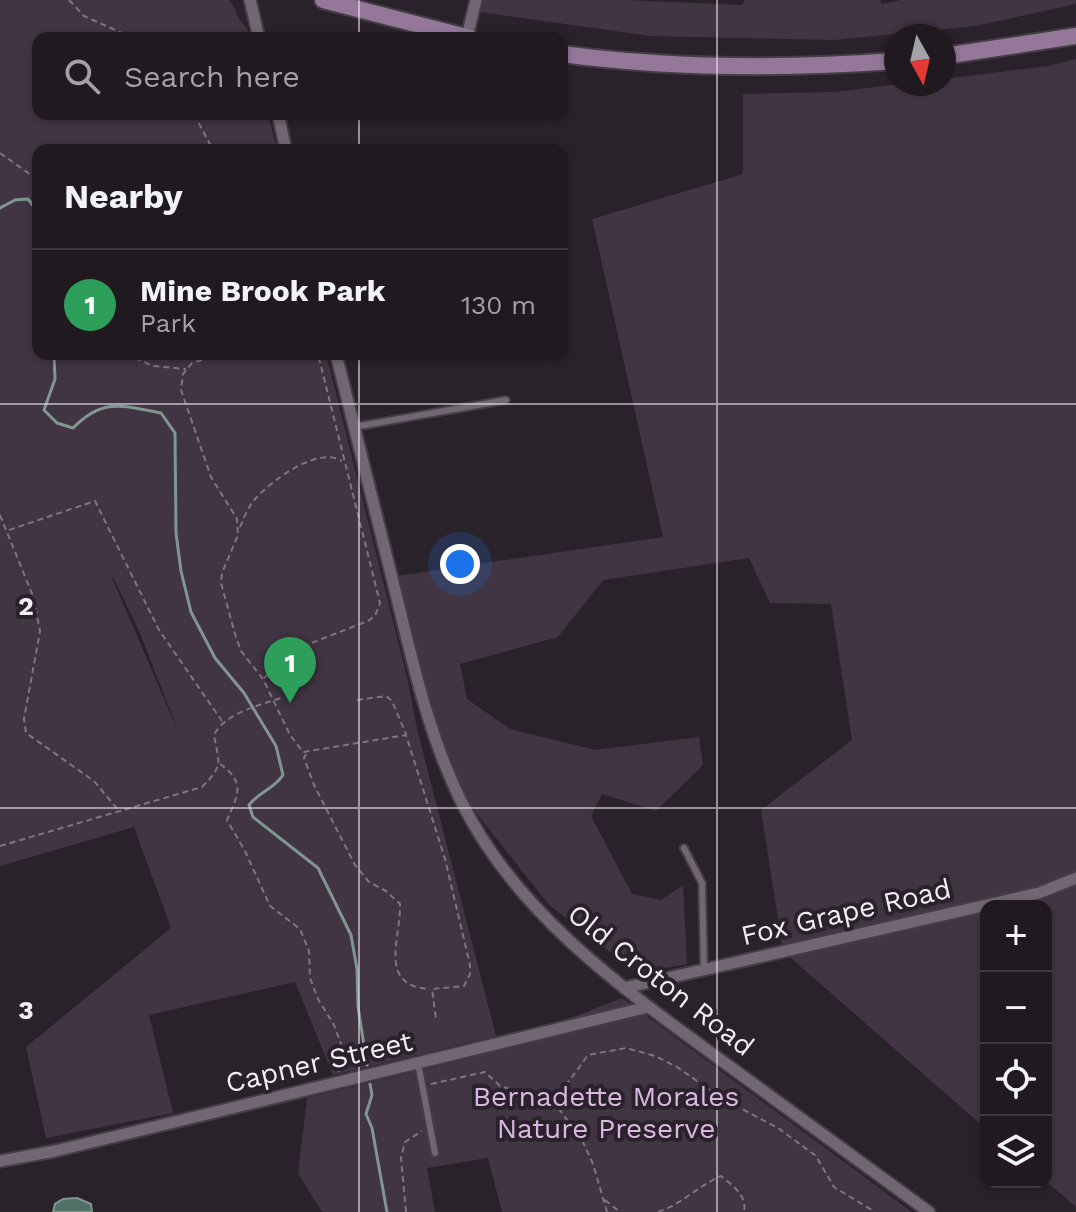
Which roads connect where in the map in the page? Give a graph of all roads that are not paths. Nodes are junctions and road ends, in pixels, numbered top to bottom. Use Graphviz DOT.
graph roads {
  1 [pos="250,0"];
  2 [pos="323,0"];
  3 [pos="476,0"];
  4 [pos="258,32"];
  5 [pos="445,32"];
  6 [pos="469,32"];
  7 [pos="1076,36"];
  8 [pos="956,54"];
  9 [pos="568,55"];
  10 [pos="884,62"];
  11 [pos="279,120"];
  12 [pos="285,144"];
  13 [pos="337,360"];
  14 [pos="506,400"];
  15 [pos="354,427"];
  16 [pos="684,848"];
  17 [pos="1076,878"];
  18 [pos="704,969"];
  19 [pos="624,988"];
  20 [pos="648,1007"];
  21 [pos="418,1063"];
  22 [pos="435,1153"];
  23 [pos="0,1161"];
  24 [pos="929,1212"];
  1 -- 4 [label="street"];
  2 -- 5 [label="main road"];
  3 -- 6 [label="street"];
  7 -- 8 [label="main road"];
  9 -- 10 [label="main road"];
  11 -- 12 [label="street"];
  13 -- 15 [label="street, Old Croton Road"];
  14 -- 15 [label="lane"];
  15 -- 19 [label="street, Old Croton Road"];
  16 -- 18 [label="lane"];
  17 -- 18 [label="street, Fox Grape Road"];
  18 -- 19 [label="street, Fox Grape Road"];
  19 -- 20 [label="street, Old Croton Road"];
  20 -- 21 [label="street, Capner Street"];
  20 -- 24 [label="street, Old Croton Road"];
  21 -- 22 [label="lane"];
  21 -- 23 [label="street, Capner Street"];
}
